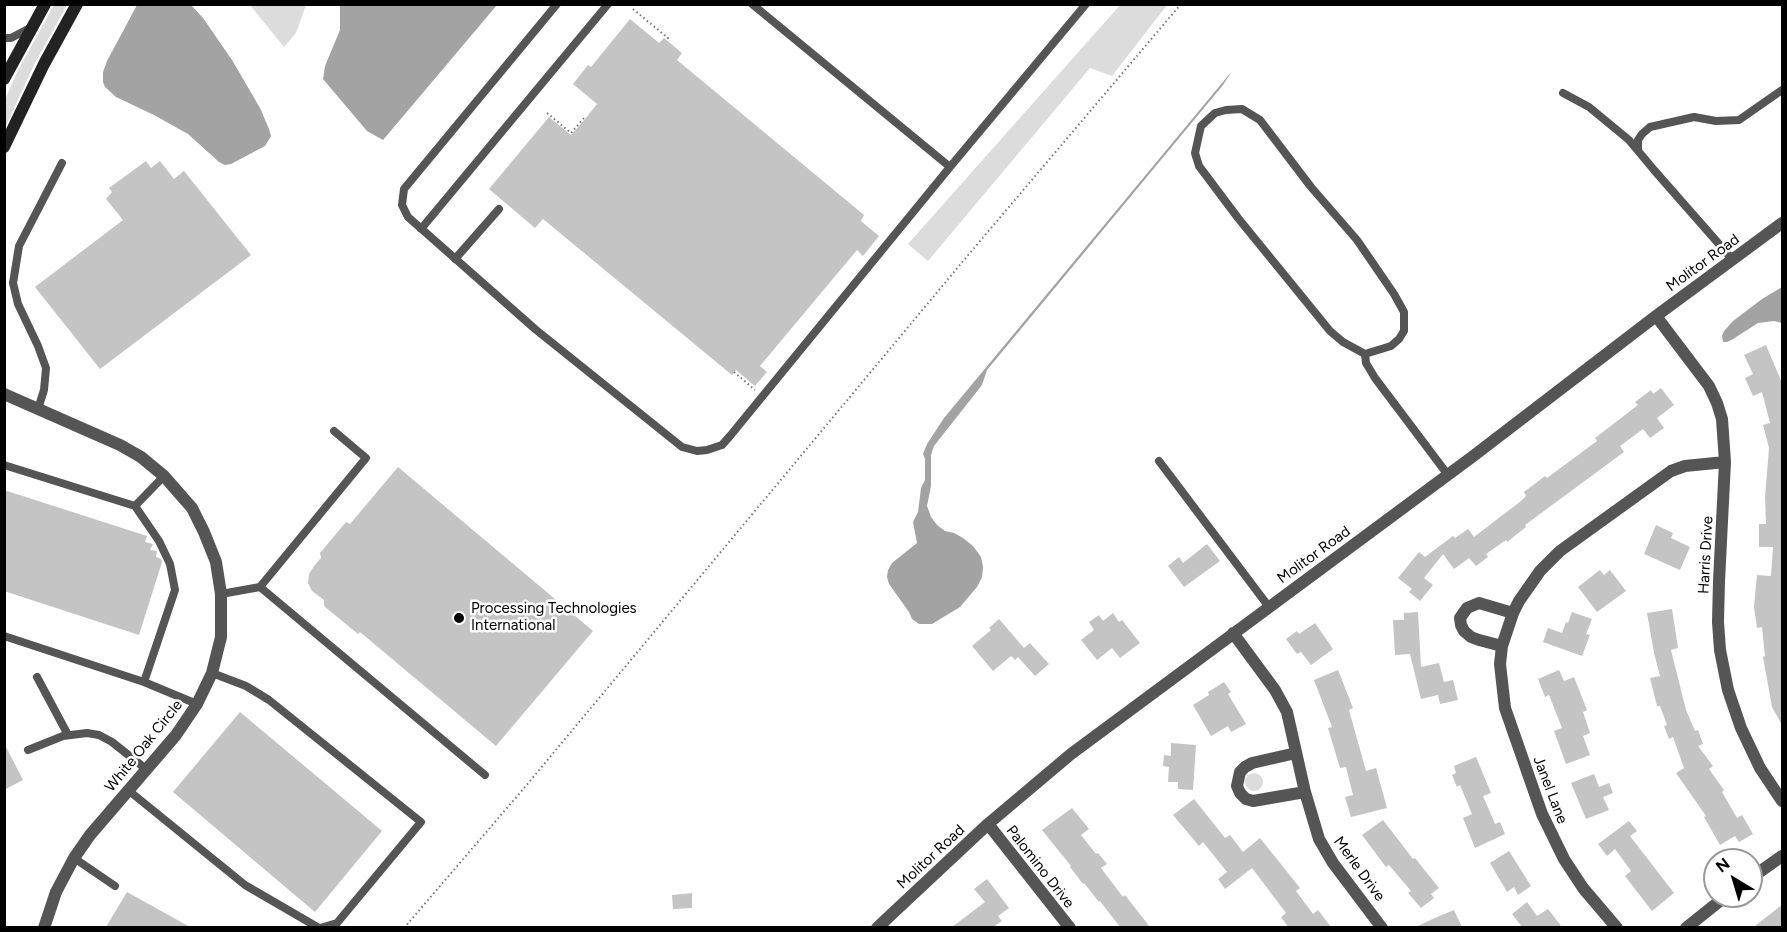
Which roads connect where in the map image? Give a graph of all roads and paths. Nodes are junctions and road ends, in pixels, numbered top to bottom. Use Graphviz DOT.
graph roads {
  1 [pos="45,4"];
  2 [pos="77,4"];
  3 [pos="557,4"];
  4 [pos="608,4"];
  5 [pos="752,4"];
  6 [pos="1086,4"];
  7 [pos="1181,4"];
  8 [pos="633,9"];
  9 [pos="32,27"];
  10 [pos="4,38"];
  11 [pos="666,39"];
  12 [pos="4,79"];
  13 [pos="1782,90"];
  14 [pos="1563,93"];
  15 [pos="547,113"];
  16 [pos="585,118"];
  17 [pos="4,147"];
  18 [pos="1638,150"];
  19 [pos="62,163"];
  20 [pos="950,167"];
  21 [pos="499,209"];
  22 [pos="1782,223"];
  23 [pos="421,229"];
  24 [pos="455,259"];
  25 [pos="1732,260"];
  26 [pos="1656,316"];
  27 [pos="1365,354"];
  28 [pos="734,372"];
  29 [pos="756,390"];
  30 [pos="4,394"];
  31 [pos="38,409"];
  32 [pos="334,431"];
  33 [pos="1160,461"];
  34 [pos="1725,462"];
  35 [pos="4,465"];
  36 [pos="1448,475"];
  37 [pos="164,476"];
  38 [pos="135,506"];
  39 [pos="260,586"];
  40 [pos="221,594"];
  41 [pos="1269,607"];
  42 [pos="1513,613"];
  43 [pos="1233,633"];
  44 [pos="4,636"];
  45 [pos="1502,646"];
  46 [pos="212,673"];
  47 [pos="37,677"];
  48 [pos="144,682"];
  49 [pos="197,704"];
  50 [pos="68,735"];
  51 [pos="28,750"];
  52 [pos="1296,753"];
  53 [pos="146,770"];
  54 [pos="485,775"];
  55 [pos="128,790"];
  56 [pos="1305,792"];
  57 [pos="1782,801"];
  58 [pos="988,824"];
  59 [pos="1782,856"];
  60 [pos="74,858"];
  61 [pos="1763,869"];
  62 [pos="115,886"];
  63 [pos="1711,908"];
  64 [pos="44,927"];
  65 [pos="320,927"];
  66 [pos="404,927"];
  67 [pos="877,927"];
  68 [pos="1070,927"];
  69 [pos="1382,927"];
  70 [pos="1617,927"];
  71 [pos="1686,927"];
  1 -- 9 [label="street"];
  2 -- 17 [label="street"];
  3 -- 23 [label="lane"];
  4 -- 23 [label="lane"];
  5 -- 20 [label="lane"];
  6 -- 20 [label="lane"];
  7 -- 66 [label="path"];
  8 -- 11 [label="path"];
  9 -- 10 [label="lane"];
  9 -- 12 [label="street"];
  13 -- 18 [label="lane"];
  14 -- 18 [label="lane"];
  15 -- 16 [label="path"];
  18 -- 25 [label="lane"];
  19 -- 31 [label="lane"];
  20 -- 24 [label="lane"];
  21 -- 24 [label="lane"];
  22 -- 25 [label="street, Molitor Road"];
  23 -- 24 [label="lane"];
  25 -- 26 [label="street, Molitor Road"];
  26 -- 34 [label="street, Harris Drive"];
  26 -- 36 [label="street, Molitor Road"];
  27 -- 27 [label="lane"];
  27 -- 36 [label="lane"];
  28 -- 29 [label="path"];
  30 -- 31 [label="street, White Oak Circle"];
  31 -- 37 [label="street, White Oak Circle"];
  32 -- 39 [label="lane"];
  33 -- 41 [label="lane"];
  34 -- 42 [label="street, Janel Lane"];
  34 -- 57 [label="street, Harris Drive"];
  35 -- 38 [label="lane"];
  36 -- 41 [label="street, Molitor Road"];
  37 -- 38 [label="lane"];
  37 -- 40 [label="street, White Oak Circle"];
  38 -- 48 [label="lane"];
  39 -- 40 [label="lane"];
  39 -- 54 [label="lane"];
  40 -- 46 [label="street, White Oak Circle"];
  41 -- 43 [label="street, Molitor Road"];
  42 -- 45 [label="street, Janel Lane"];
  42 -- 45 [label="street"];
  43 -- 52 [label="street, Merle Drive"];
  43 -- 58 [label="street, Molitor Road"];
  44 -- 48 [label="lane"];
  45 -- 70 [label="street, Janel Lane"];
  46 -- 49 [label="street, White Oak Circle"];
  46 -- 65 [label="lane"];
  47 -- 50 [label="lane"];
  48 -- 49 [label="lane"];
  49 -- 53 [label="street, White Oak Circle"];
  50 -- 51 [label="lane"];
  50 -- 53 [label="lane"];
  52 -- 56 [label="street, Merle Drive"];
  52 -- 56 [label="street"];
  53 -- 55 [label="street, White Oak Circle"];
  55 -- 60 [label="street, White Oak Circle"];
  55 -- 65 [label="lane"];
  56 -- 69 [label="street, Merle Drive"];
  58 -- 67 [label="street, Molitor Road"];
  58 -- 68 [label="street, Palomino Drive"];
  59 -- 61 [label="street"];
  60 -- 62 [label="lane"];
  60 -- 64 [label="street, White Oak Circle"];
  63 -- 71 [label="street"];
}
